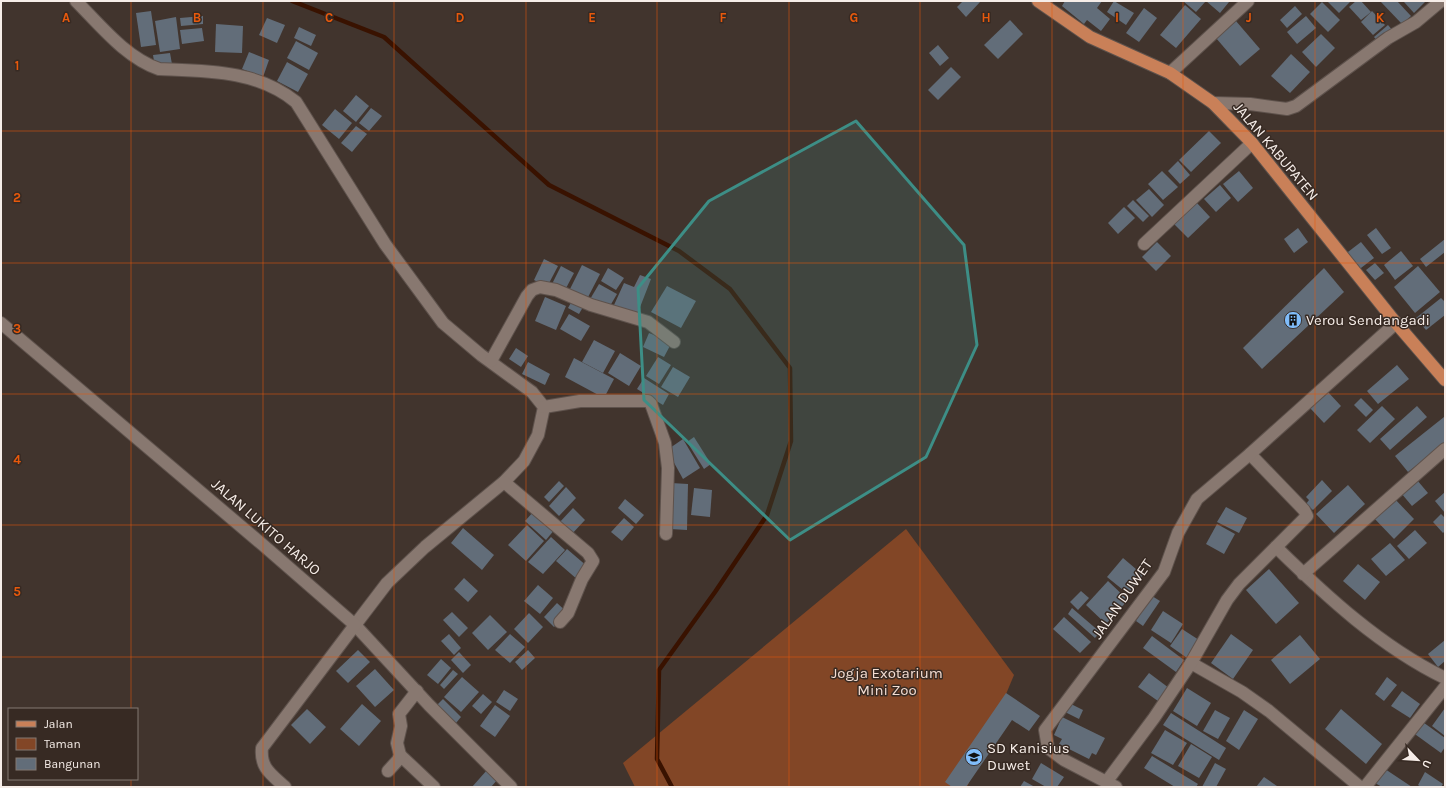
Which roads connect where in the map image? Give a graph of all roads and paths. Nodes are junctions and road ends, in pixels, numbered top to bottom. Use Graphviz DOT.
graph roads {
  1 [pos="76,1"];
  2 [pos="1038,1"];
  3 [pos="1248,1"];
  4 [pos="1442,1"];
  5 [pos="1170,73"];
  6 [pos="1213,103"];
  7 [pos="1252,143"];
  8 [pos="1144,244"];
  9 [pos="1,323"];
  10 [pos="1396,323"];
  11 [pos="674,342"];
  12 [pos="490,361"];
  13 [pos="1445,380"];
  14 [pos="544,407"];
  15 [pos="1445,449"];
  16 [pos="1250,454"];
  17 [pos="504,482"];
  18 [pos="666,534"];
  19 [pos="1276,547"];
  20 [pos="1303,574"];
  21 [pos="560,622"];
  22 [pos="355,625"];
  23 [pos="1191,663"];
  24 [pos="1445,678"];
  25 [pos="1445,687"];
  26 [pos="417,691"];
  27 [pos="400,755"];
  28 [pos="388,771"];
  29 [pos="1111,784"];
  30 [pos="285,787"];
  31 [pos="434,787"];
  32 [pos="511,787"];
  33 [pos="1360,787"];
  34 [pos="1365,787"];
  1 -- 12 [label="street"];
  2 -- 5 [label="main road, JALAN KABUPATEN"];
  3 -- 5 [label="street"];
  4 -- 6 [label="street"];
  5 -- 6 [label="main road, JALAN KABUPATEN"];
  6 -- 7 [label="main road, JALAN KABUPATEN"];
  7 -- 8 [label="street"];
  7 -- 10 [label="main road, JALAN KABUPATEN"];
  9 -- 22 [label="street, JALAN LUKITO HARJO"];
  10 -- 13 [label="main road, JALAN KABUPATEN"];
  10 -- 16 [label="street, JALAN DUWET"];
  11 -- 12 [label="street"];
  12 -- 14 [label="street"];
  14 -- 17 [label="street"];
  14 -- 18 [label="street"];
  15 -- 20 [label="street"];
  16 -- 19 [label="street"];
  16 -- 29 [label="street, JALAN DUWET"];
  17 -- 21 [label="street"];
  17 -- 22 [label="street"];
  19 -- 20 [label="street"];
  19 -- 23 [label="street"];
  20 -- 24 [label="street"];
  22 -- 26 [label="street, JALAN LUKITO HARJO"];
  22 -- 30 [label="street"];
  23 -- 29 [label="street"];
  23 -- 33 [label="street"];
  25 -- 34 [label="street"];
  26 -- 27 [label="street"];
  26 -- 32 [label="street, JALAN LUKITO HARJO"];
  27 -- 28 [label="street"];
  27 -- 31 [label="street"];
}
